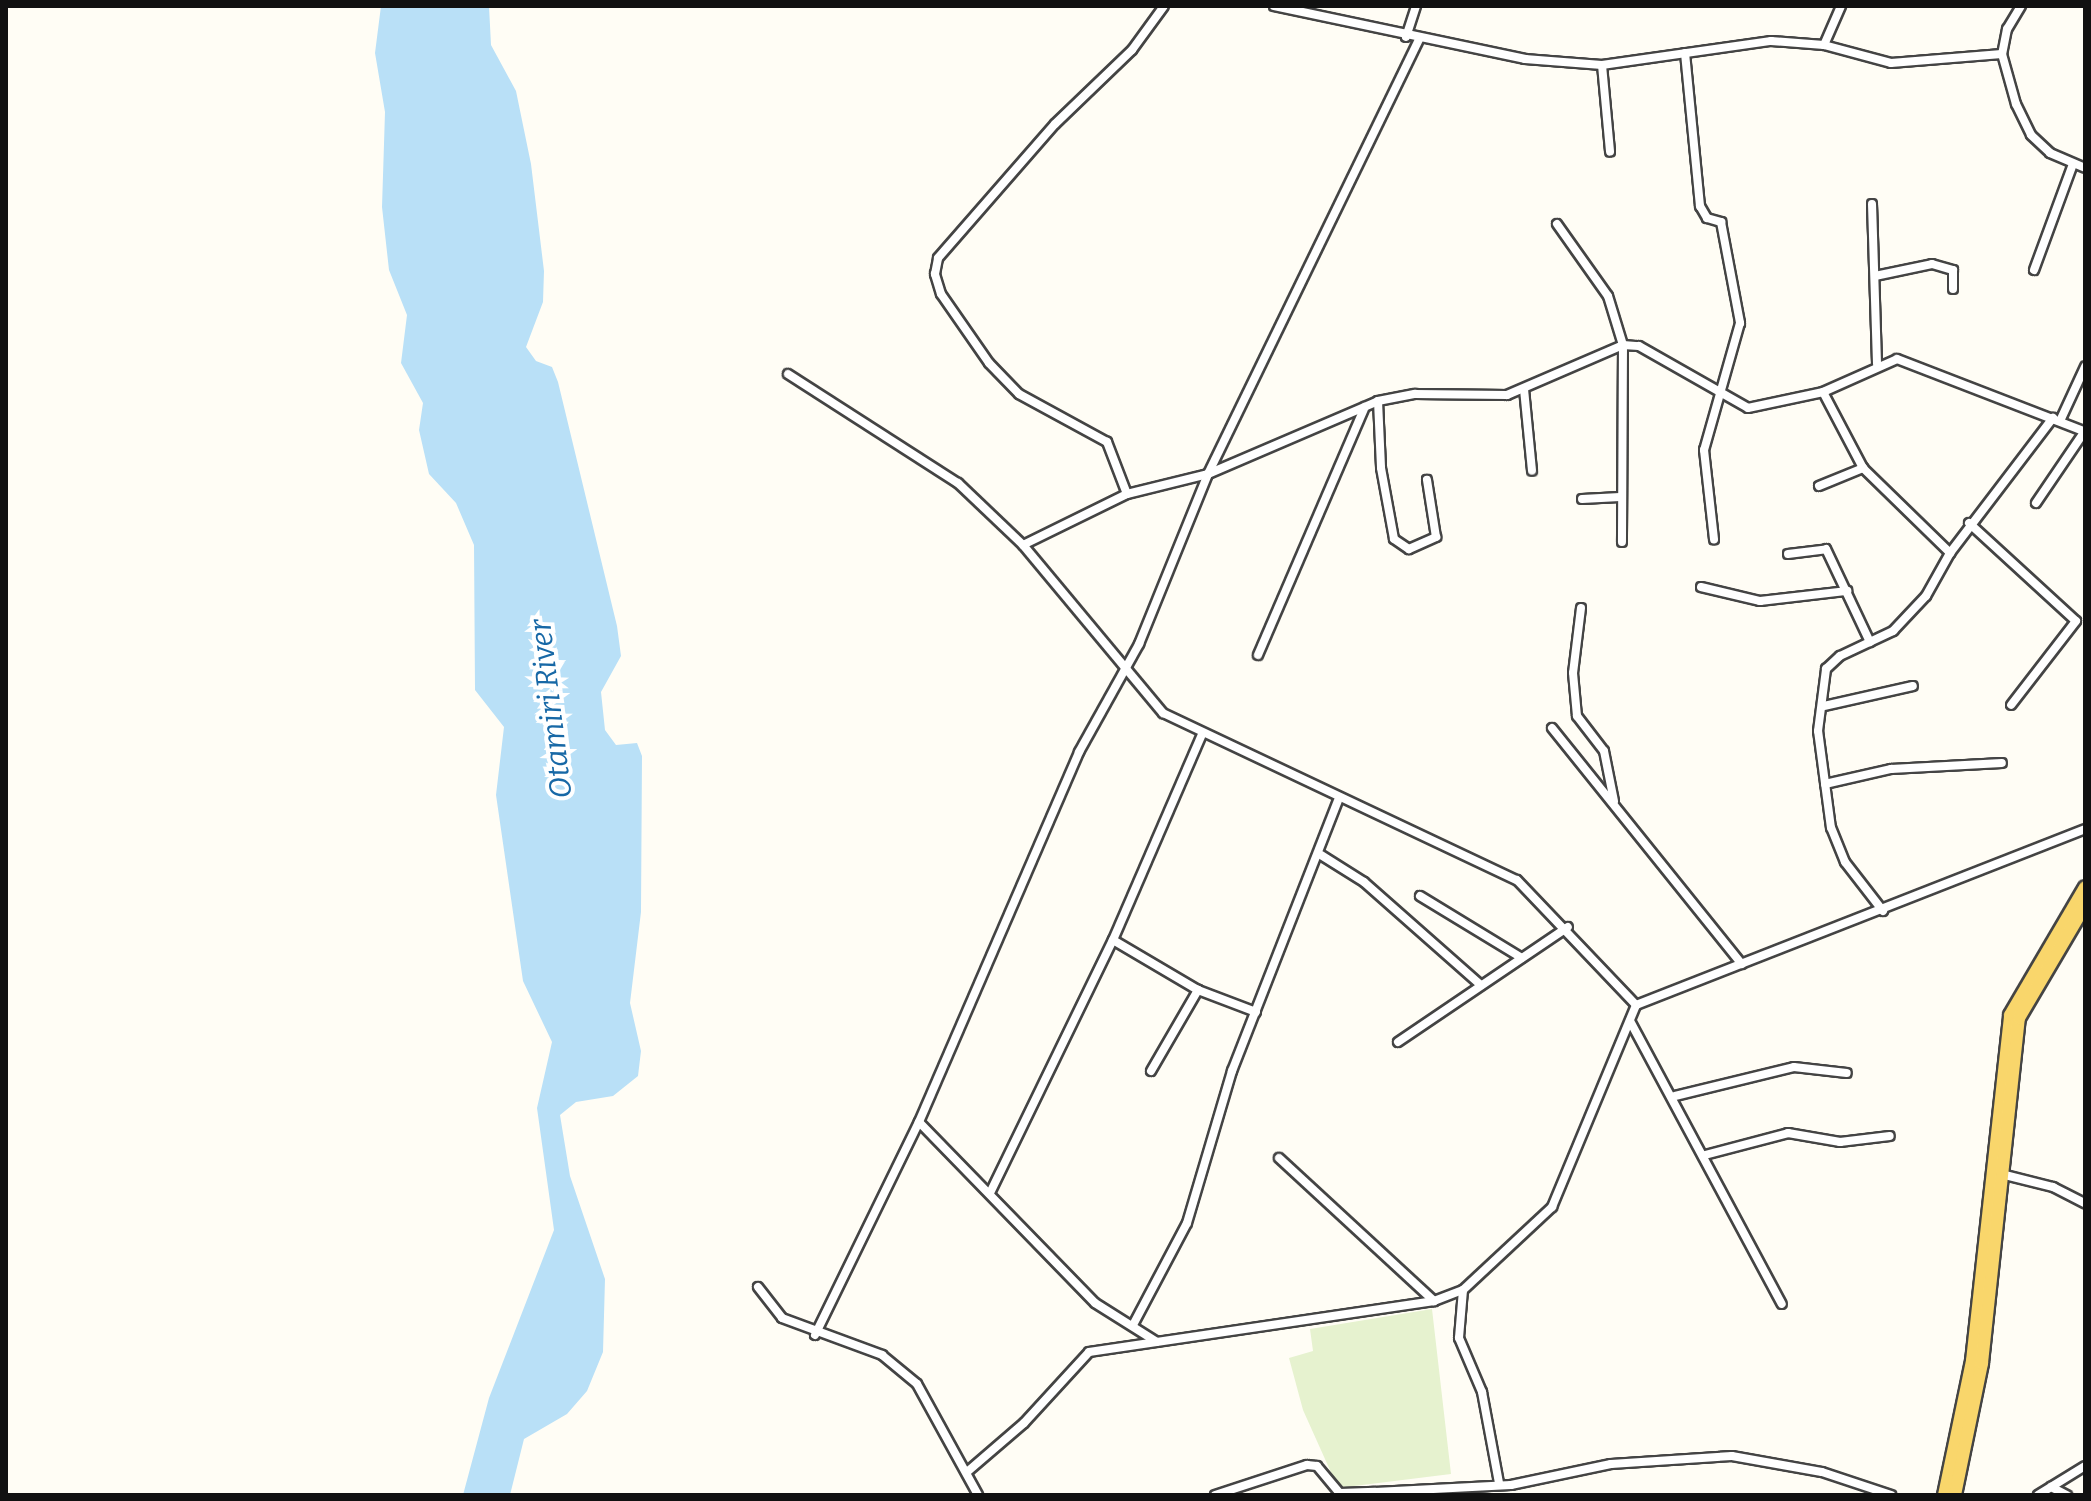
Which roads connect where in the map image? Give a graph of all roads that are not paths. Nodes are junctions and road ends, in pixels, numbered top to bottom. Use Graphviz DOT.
graph roads {
  1 [pos="1164,6"];
  2 [pos="1274,6"];
  3 [pos="1416,6"];
  4 [pos="1841,6"];
  5 [pos="2021,6"];
  6 [pos="1406,37"];
  7 [pos="1419,40"];
  8 [pos="1824,45"];
  9 [pos="1685,53"];
  10 [pos="2002,54"];
  11 [pos="1602,65"];
  12 [pos="1610,152"];
  13 [pos="2073,164"];
  14 [pos="2085,168"];
  15 [pos="1872,204"];
  16 [pos="1557,224"];
  17 [pos="2034,270"];
  18 [pos="1875,276"];
  19 [pos="1953,289"];
  20 [pos="1623,345"];
  21 [pos="1877,364"];
  22 [pos="2085,367"];
  23 [pos="788,374"];
  24 [pos="1524,389"];
  25 [pos="1823,392"];
  26 [pos="1719,394"];
  27 [pos="1378,401"];
  28 [pos="1365,407"];
  29 [pos="2057,420"];
  30 [pos="2085,431"];
  31 [pos="1863,468"];
  32 [pos="1532,471"];
  33 [pos="1208,474"];
  34 [pos="1427,480"];
  35 [pos="1819,486"];
  36 [pos="1127,494"];
  37 [pos="1620,497"];
  38 [pos="1582,499"];
  39 [pos="2036,503"];
  40 [pos="1969,523"];
  41 [pos="1714,539"];
  42 [pos="1622,542"];
  43 [pos="1023,545"];
  44 [pos="1950,553"];
  45 [pos="1788,554"];
  46 [pos="1701,587"];
  47 [pos="1847,591"];
  48 [pos="1581,608"];
  49 [pos="2085,611"];
  50 [pos="2076,621"];
  51 [pos="1870,642"];
  52 [pos="1258,655"];
  53 [pos="1124,672"];
  54 [pos="1913,686"];
  55 [pos="2011,705"];
  56 [pos="1824,706"];
  57 [pos="1552,728"];
  58 [pos="1202,734"];
  59 [pos="2002,763"];
  60 [pos="1825,784"];
  61 [pos="1338,801"];
  62 [pos="1614,802"];
  63 [pos="2085,829"];
  64 [pos="1321,855"];
  65 [pos="2085,887"];
  66 [pos="1420,896"];
  67 [pos="2085,906"];
  68 [pos="1883,911"];
  69 [pos="1568,927"];
  70 [pos="1113,940"];
  71 [pos="1522,958"];
  72 [pos="1742,964"];
  73 [pos="1481,985"];
  74 [pos="1198,990"];
  75 [pos="1636,1005"];
  76 [pos="1256,1012"];
  77 [pos="1630,1021"];
  78 [pos="1398,1042"];
  79 [pos="1151,1071"];
  80 [pos="1847,1073"];
  81 [pos="1675,1096"];
  82 [pos="919,1122"];
  83 [pos="1890,1136"];
  84 [pos="1705,1155"];
  85 [pos="1279,1158"];
  86 [pos="2001,1174"];
  87 [pos="990,1193"];
  88 [pos="2085,1203"];
  89 [pos="758,1287"];
  90 [pos="1463,1290"];
  91 [pos="1434,1301"];
  92 [pos="1782,1304"];
  93 [pos="1133,1325"];
  94 [pos="815,1335"];
  95 [pos="1157,1342"];
  96 [pos="2085,1466"];
  97 [pos="967,1472"];
  98 [pos="1499,1483"];
  99 [pos="2051,1487"];
  100 [pos="978,1495"];
  101 [pos="1215,1495"];
  102 [pos="1891,1495"];
  103 [pos="1944,1495"];
  104 [pos="1955,1495"];
  105 [pos="2038,1495"];
  106 [pos="2067,1495"];
  1 -- 36 [label="street"];
  2 -- 6 [label="street"];
  3 -- 6 [label="street"];
  4 -- 8 [label="street"];
  5 -- 10 [label="street"];
  6 -- 7 [label="street"];
  7 -- 11 [label="street"];
  7 -- 33 [label="street"];
  8 -- 9 [label="street"];
  8 -- 10 [label="street"];
  9 -- 11 [label="street"];
  9 -- 26 [label="street"];
  10 -- 13 [label="street"];
  11 -- 12 [label="street"];
  13 -- 14 [label="street"];
  13 -- 17 [label="street"];
  15 -- 18 [label="street"];
  16 -- 20 [label="street"];
  18 -- 19 [label="street"];
  18 -- 21 [label="street"];
  20 -- 24 [label="street"];
  20 -- 26 [label="street"];
  20 -- 37 [label="street"];
  21 -- 25 [label="street"];
  21 -- 29 [label="street"];
  22 -- 29 [label="street"];
  23 -- 43 [label="street"];
  24 -- 27 [label="street"];
  24 -- 32 [label="street"];
  25 -- 26 [label="street"];
  25 -- 31 [label="street"];
  26 -- 41 [label="street"];
  27 -- 28 [label="street"];
  27 -- 34 [label="street"];
  28 -- 33 [label="street"];
  28 -- 52 [label="street"];
  29 -- 30 [label="street"];
  29 -- 40 [label="street"];
  30 -- 39 [label="street"];
  31 -- 35 [label="street"];
  31 -- 44 [label="street"];
  33 -- 36 [label="street"];
  33 -- 53 [label="street"];
  36 -- 43 [label="street"];
  37 -- 38 [label="street"];
  37 -- 42 [label="street"];
  40 -- 44 [label="street"];
  40 -- 50 [label="street"];
  43 -- 53 [label="street"];
  44 -- 51 [label="street"];
  45 -- 47 [label="street"];
  46 -- 47 [label="street"];
  47 -- 51 [label="street"];
  48 -- 62 [label="street"];
  49 -- 50 [label="street"];
  50 -- 55 [label="street"];
  51 -- 56 [label="street"];
  53 -- 58 [label="street"];
  53 -- 82 [label="street"];
  54 -- 56 [label="street"];
  56 -- 60 [label="street"];
  57 -- 62 [label="street"];
  58 -- 61 [label="street"];
  58 -- 70 [label="street"];
  59 -- 60 [label="street"];
  60 -- 68 [label="street"];
  61 -- 64 [label="street"];
  61 -- 69 [label="street"];
  62 -- 72 [label="street"];
  63 -- 68 [label="street"];
  64 -- 73 [label="street"];
  64 -- 76 [label="street"];
  65 -- 103 [label="main road"];
  66 -- 71 [label="street"];
  67 -- 86 [label="main road"];
  68 -- 72 [label="street"];
  69 -- 71 [label="street"];
  69 -- 75 [label="street"];
  70 -- 74 [label="street"];
  70 -- 87 [label="street"];
  71 -- 73 [label="street"];
  72 -- 75 [label="street"];
  73 -- 78 [label="street"];
  74 -- 76 [label="street"];
  74 -- 79 [label="street"];
  75 -- 77 [label="street"];
  76 -- 93 [label="street"];
  77 -- 81 [label="street"];
  77 -- 90 [label="street"];
  80 -- 81 [label="street"];
  81 -- 84 [label="street"];
  82 -- 87 [label="street"];
  82 -- 94 [label="street"];
  83 -- 84 [label="street"];
  84 -- 92 [label="street"];
  85 -- 91 [label="street"];
  86 -- 88 [label="street"];
  86 -- 104 [label="main road"];
  87 -- 93 [label="street"];
  89 -- 94 [label="street"];
  90 -- 91 [label="street"];
  90 -- 98 [label="street"];
  91 -- 95 [label="street"];
  93 -- 95 [label="street"];
  94 -- 97 [label="street"];
  95 -- 97 [label="street"];
  96 -- 99 [label="street"];
  97 -- 100 [label="street"];
  98 -- 101 [label="street"];
  98 -- 102 [label="street"];
  99 -- 105 [label="street"];
  99 -- 106 [label="street"];
}
